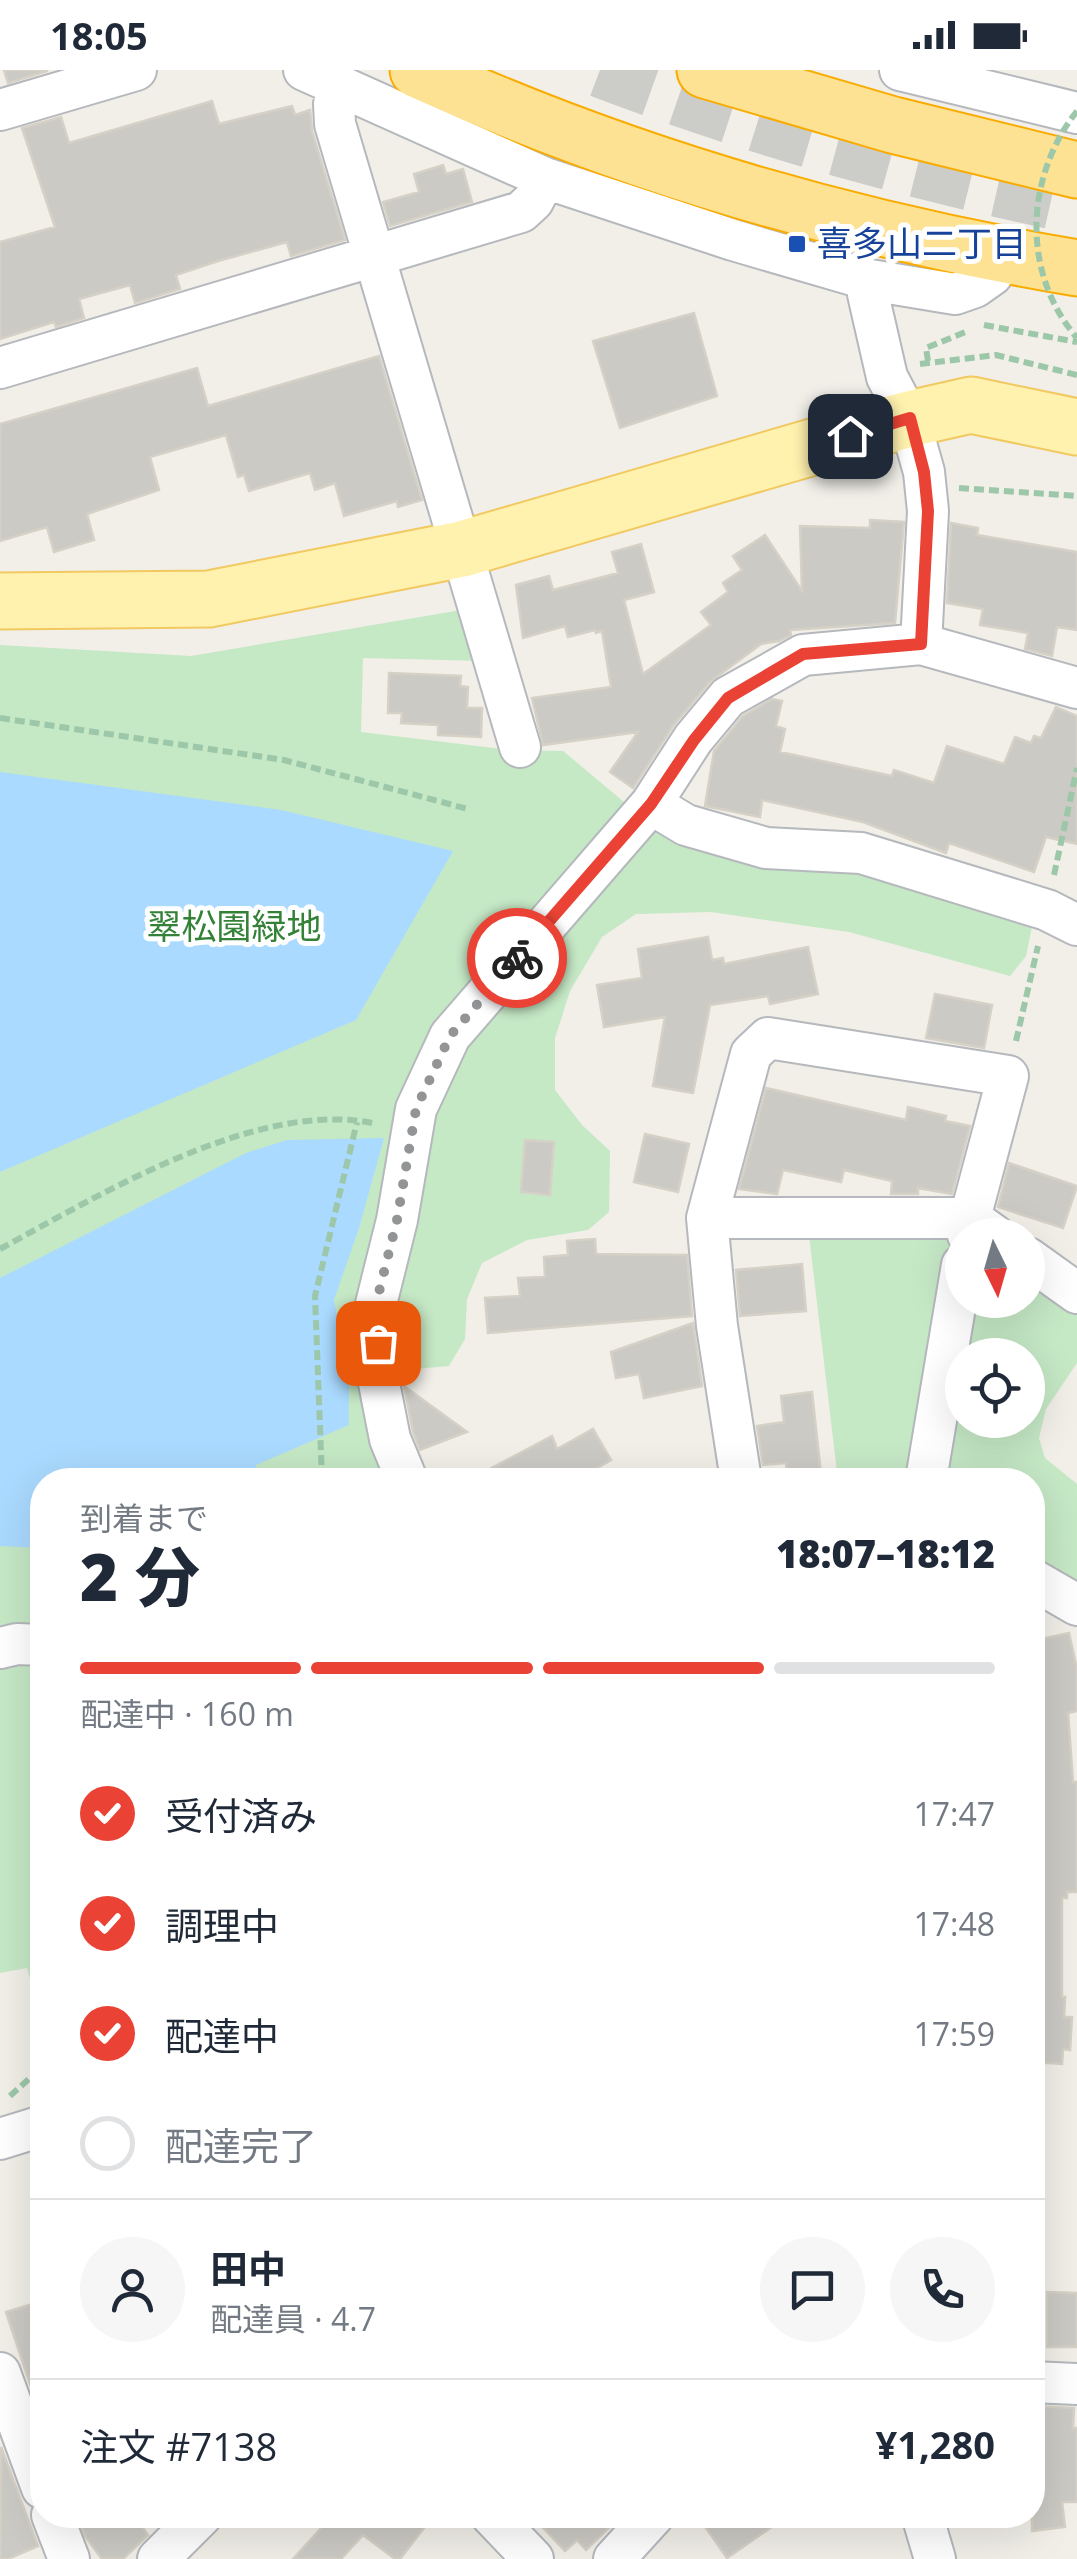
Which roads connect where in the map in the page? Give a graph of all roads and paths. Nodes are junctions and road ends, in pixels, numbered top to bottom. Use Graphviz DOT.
graph roads {
  1 [pos="136,70"];
  2 [pos="304,70"];
  3 [pos="418,70"];
  4 [pos="705,70"];
  5 [pos="900,70"];
  6 [pos="1034,85"];
  7 [pos="340,87"];
  8 [pos="0,110"];
  9 [pos="1077,112"];
  10 [pos="1077,170"];
  11 [pos="545,178"];
  12 [pos="373,256"];
  13 [pos="1005,256"];
  14 [pos="1077,268"];
  15 [pos="870,280"];
  16 [pos="1077,340"];
  17 [pos="0,368"];
  18 [pos="1077,374"];
  19 [pos="910,418"];
  20 [pos="1077,427"];
  21 [pos="953,488"];
  22 [pos="1077,496"];
  23 [pos="462,548"];
  24 [pos="0,601"];
  25 [pos="921,644"];
  26 [pos="1077,688"];
  27 [pos="0,718"];
  28 [pos="520,747"];
  29 [pos="651,804"];
  30 [pos="468,809"];
  31 [pos="1077,925"];
  32 [pos="357,1122"];
  33 [pos="412,1132"];
  34 [pos="707,1218"];
  35 [pos="980,1218"];
  36 [pos="945,1228"];
  37 [pos="0,1249"];
  38 [pos="1045,1270"];
  39 [pos="1077,1293"];
  40 [pos="953,1318"];
  41 [pos="322,1468"];
  42 [pos="402,1468"];
  43 [pos="739,1468"];
  44 [pos="928,1468"];
  45 [pos="1045,1587"];
  46 [pos="1077,1605"];
  47 [pos="30,1645"];
  48 [pos="0,1648"];
  49 [pos="30,2077"];
  50 [pos="3,2121"];
  51 [pos="30,2124"];
  52 [pos="0,2373"];
  53 [pos="1045,2383"];
  54 [pos="1077,2384"];
  55 [pos="30,2455"];
  56 [pos="57,2528"];
  57 [pos="189,2528"];
  58 [pos="503,2528"];
  59 [pos="642,2528"];
  60 [pos="926,2528"];
  61 [pos="69,2559"];
  62 [pos="158,2559"];
  63 [pos="532,2559"];
  64 [pos="614,2559"];
  65 [pos="935,2559"];
  1 -- 8 [label="street"];
  2 -- 7 [label="street"];
  3 -- 13 [label="highway"];
  4 -- 10 [label="highway"];
  5 -- 6 [label="street"];
  6 -- 9 [label="street"];
  7 -- 11 [label="street"];
  7 -- 12 [label="street"];
  9 -- 16 [label="path, bridge"];
  11 -- 12 [label="street"];
  11 -- 15 [label="street"];
  12 -- 17 [label="street"];
  12 -- 23 [label="street"];
  13 -- 14 [label="highway"];
  13 -- 15 [label="street"];
  15 -- 19 [label="street"];
  16 -- 18 [label="path"];
  19 -- 20 [label="main road"];
  19 -- 23 [label="main road"];
  19 -- 25 [label="street"];
  21 -- 22 [label="path"];
  23 -- 24 [label="main road"];
  23 -- 28 [label="street"];
  25 -- 26 [label="street"];
  25 -- 29 [label="street"];
  27 -- 30 [label="path"];
  29 -- 31 [label="street"];
  29 -- 33 [label="street"];
  32 -- 33 [label="path"];
  32 -- 37 [label="path"];
  32 -- 41 [label="path"];
  33 -- 42 [label="street"];
  34 -- 35 [label="street"];
  34 -- 36 [label="street"];
  34 -- 43 [label="street"];
  38 -- 39 [label="street"];
  40 -- 44 [label="street"];
  45 -- 46 [label="street"];
  47 -- 48 [label="street"];
  49 -- 50 [label="path"];
  50 -- 51 [label="street"];
  52 -- 55 [label="street"];
  53 -- 54 [label="street"];
  56 -- 61 [label="street"];
  57 -- 62 [label="street"];
  58 -- 63 [label="street"];
  59 -- 64 [label="street"];
  60 -- 65 [label="street"];
}
